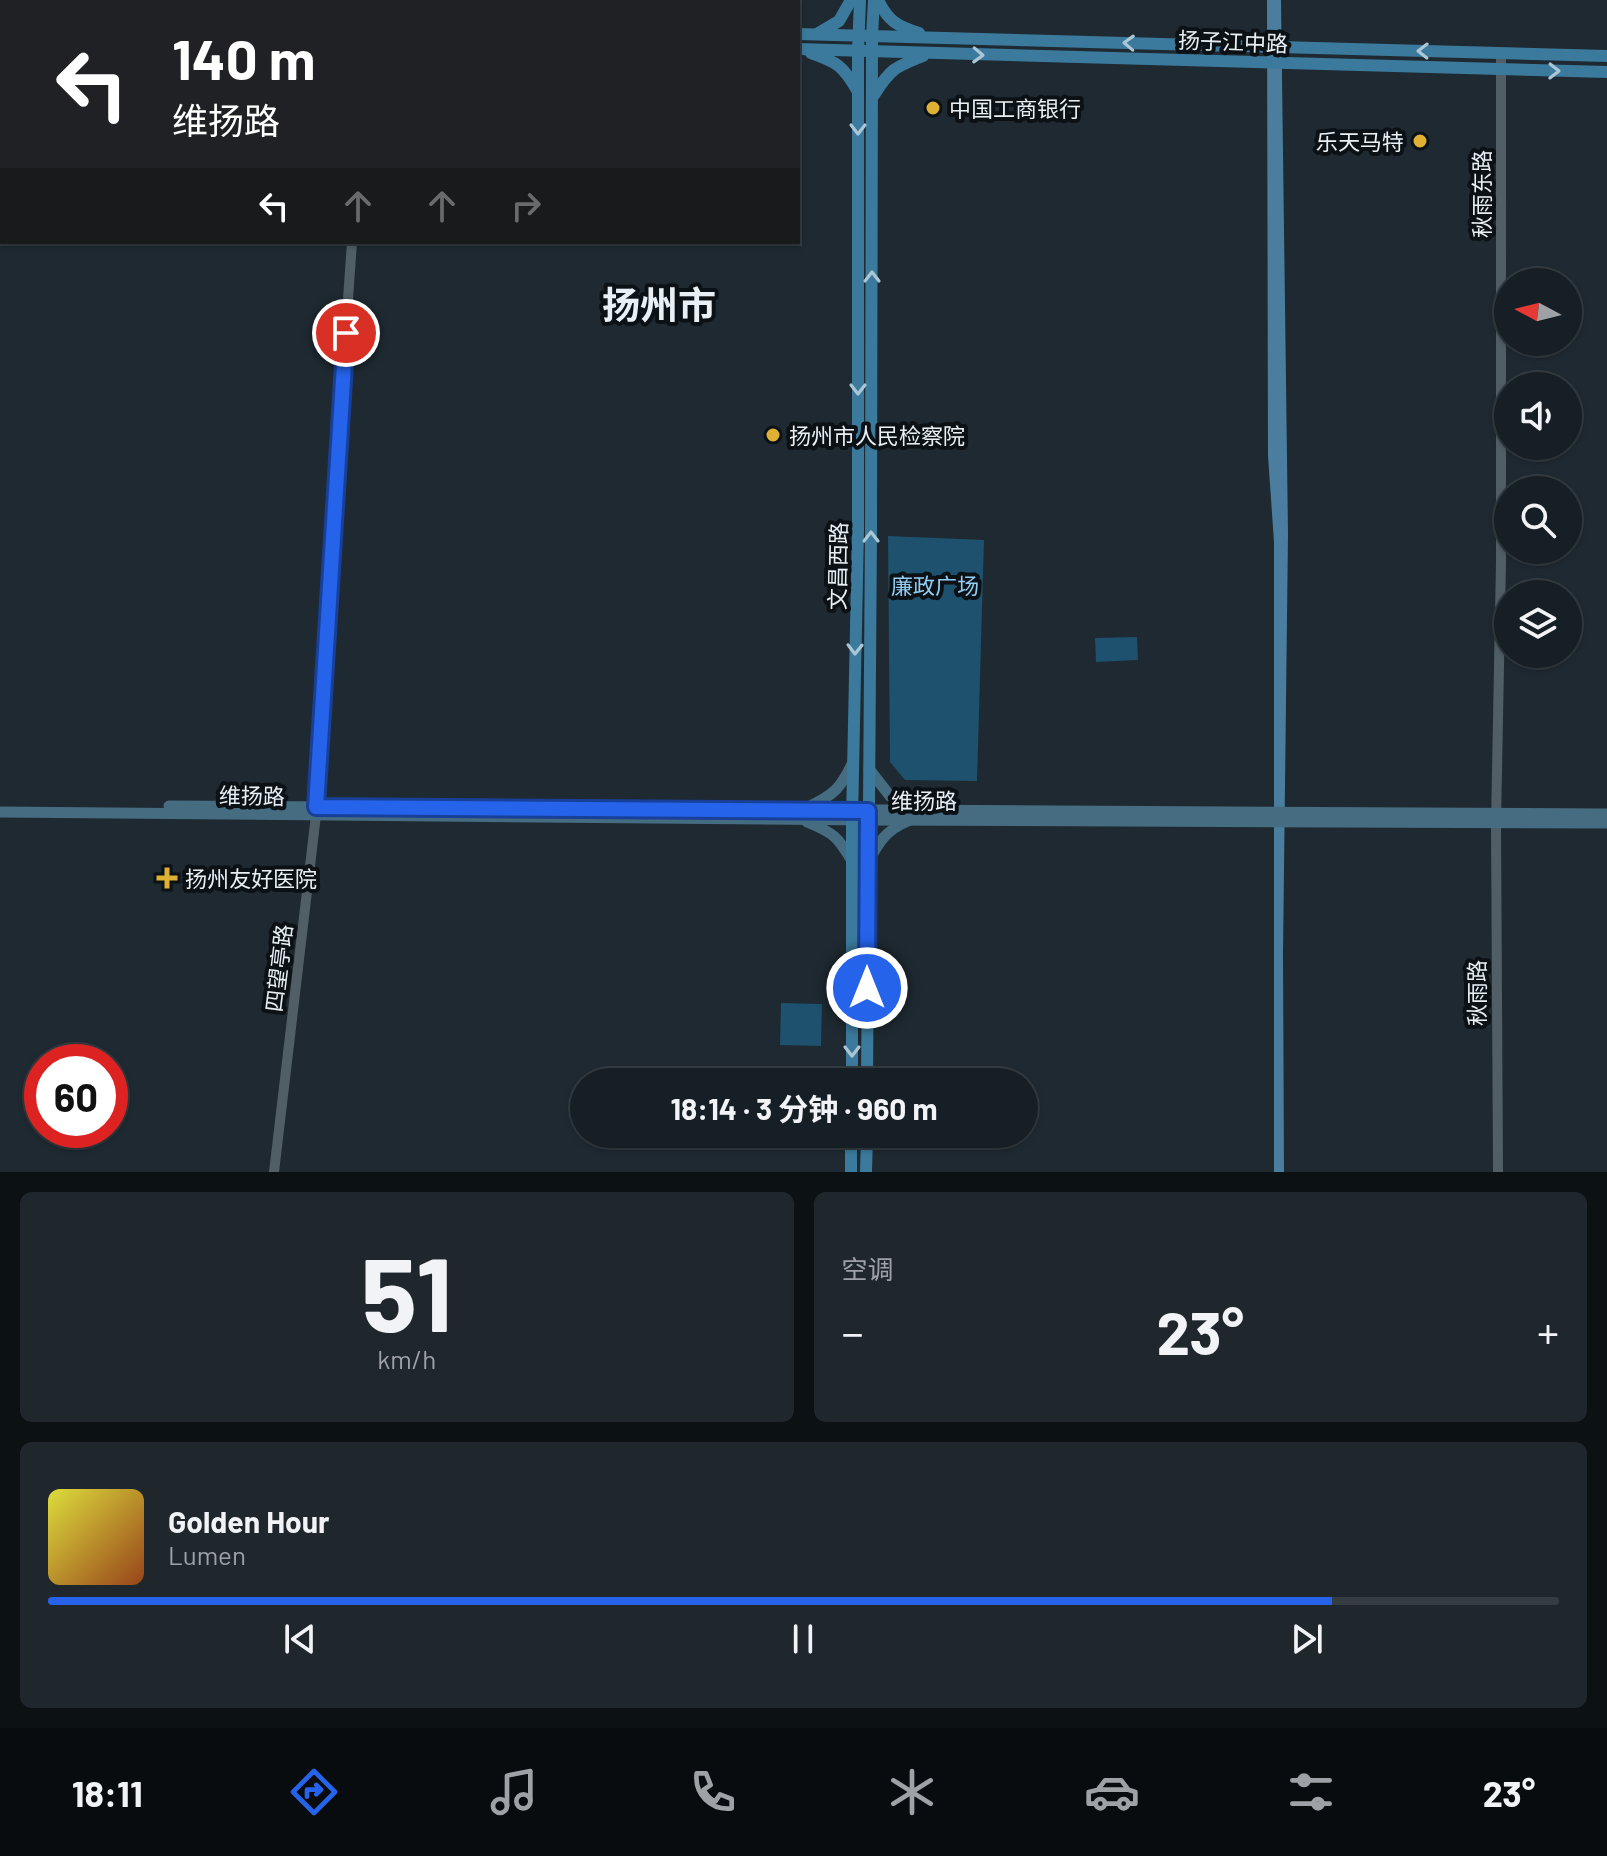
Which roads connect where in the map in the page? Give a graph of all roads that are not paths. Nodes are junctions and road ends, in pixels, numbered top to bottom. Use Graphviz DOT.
graph roads {
  1 [pos="851,0"];
  2 [pos="860,0"];
  3 [pos="876,0"];
  4 [pos="800,34"];
  5 [pos="817,34"];
  6 [pos="858,35"];
  7 [pos="872,36"];
  8 [pos="933,38"];
  9 [pos="800,49"];
  10 [pos="800,49"];
  11 [pos="858,51"];
  12 [pos="872,51"];
  13 [pos="930,53"];
  14 [pos="1501,53"];
  15 [pos="1607,56"];
  16 [pos="1501,70"];
  17 [pos="1607,72"];
  18 [pos="858,91"];
  19 [pos="872,98"];
  20 [pos="352,244"];
  21 [pos="853,762"];
  22 [pos="869,769"];
  23 [pos="0,804"];
  24 [pos="316,811"];
  25 [pos="0,812"];
  26 [pos="1607,814"];
  27 [pos="801,815"];
  28 [pos="852,815"];
  29 [pos="868,815"];
  30 [pos="912,816"];
  31 [pos="1496,818"];
  32 [pos="1607,823"];
  33 [pos="852,861"];
  34 [pos="868,863"];
  35 [pos="852,1068"];
  36 [pos="867,1068"];
  37 [pos="851,1148"];
  38 [pos="867,1148"];
  39 [pos="274,1172"];
  40 [pos="851,1172"];
  41 [pos="866,1172"];
  42 [pos="1498,1172"];
  1 -- 5 [label="main road"];
  2 -- 6 [label="main road, 文昌西路"];
  3 -- 7 [label="main road, 文昌西路"];
  3 -- 8 [label="main road"];
  4 -- 5 [label="main road, 扬子江中路"];
  5 -- 6 [label="main road, 扬子江中路"];
  6 -- 7 [label="main road, 扬子江中路"];
  6 -- 11 [label="main road, 文昌西路"];
  7 -- 8 [label="main road, 扬子江中路"];
  7 -- 12 [label="main road, 文昌西路"];
  14 -- 8 [label="main road, 扬子江中路, one-way"];
  9 -- 11 [label="main road, 扬子江中路"];
  10 -- 18 [label="main road"];
  11 -- 12 [label="main road, 扬子江中路"];
  11 -- 18 [label="main road, 文昌西路"];
  12 -- 13 [label="main road, 扬子江中路"];
  12 -- 19 [label="main road, 文昌西路"];
  13 -- 16 [label="main road, 扬子江中路, one-way"];
  13 -- 19 [label="main road"];
  14 -- 15 [label="main road, 扬子江中路"];
  14 -- 16 [label="street, 秋雨东路"];
  16 -- 17 [label="main road, 扬子江中路, one-way"];
  16 -- 31 [label="street, 秋雨东路"];
  18 -- 21 [label="main road, 文昌西路, one-way"];
  22 -- 19 [label="main road, 文昌西路, one-way"];
  20 -- 24 [label="street, 四望亭路"];
  21 -- 27 [label="main road"];
  21 -- 28 [label="main road, 文昌西路"];
  22 -- 29 [label="main road, 文昌西路"];
  22 -- 30 [label="main road"];
  23 -- 24 [label="main road, 维扬路"];
  24 -- 25 [label="main road, 维扬路"];
  24 -- 27 [label="main road, 维扬路"];
  24 -- 39 [label="street, 四望亭路"];
  26 -- 31 [label="main road, 维扬路"];
  27 -- 28 [label="main road, 维扬路"];
  27 -- 33 [label="main road"];
  28 -- 29 [label="main road, 维扬路"];
  28 -- 33 [label="main road, 文昌西路"];
  29 -- 30 [label="main road, 维扬路"];
  29 -- 34 [label="main road, 文昌西路"];
  30 -- 31 [label="main road, 维扬路"];
  30 -- 34 [label="main road"];
  31 -- 32 [label="main road, 维扬路"];
  31 -- 42 [label="street, 秋雨路"];
  33 -- 35 [label="main road, 文昌西路, one-way"];
  34 -- 36 [label="main road, 文昌西路"];
  37 -- 40 [label="main road"];
  38 -- 41 [label="main road"];
}
